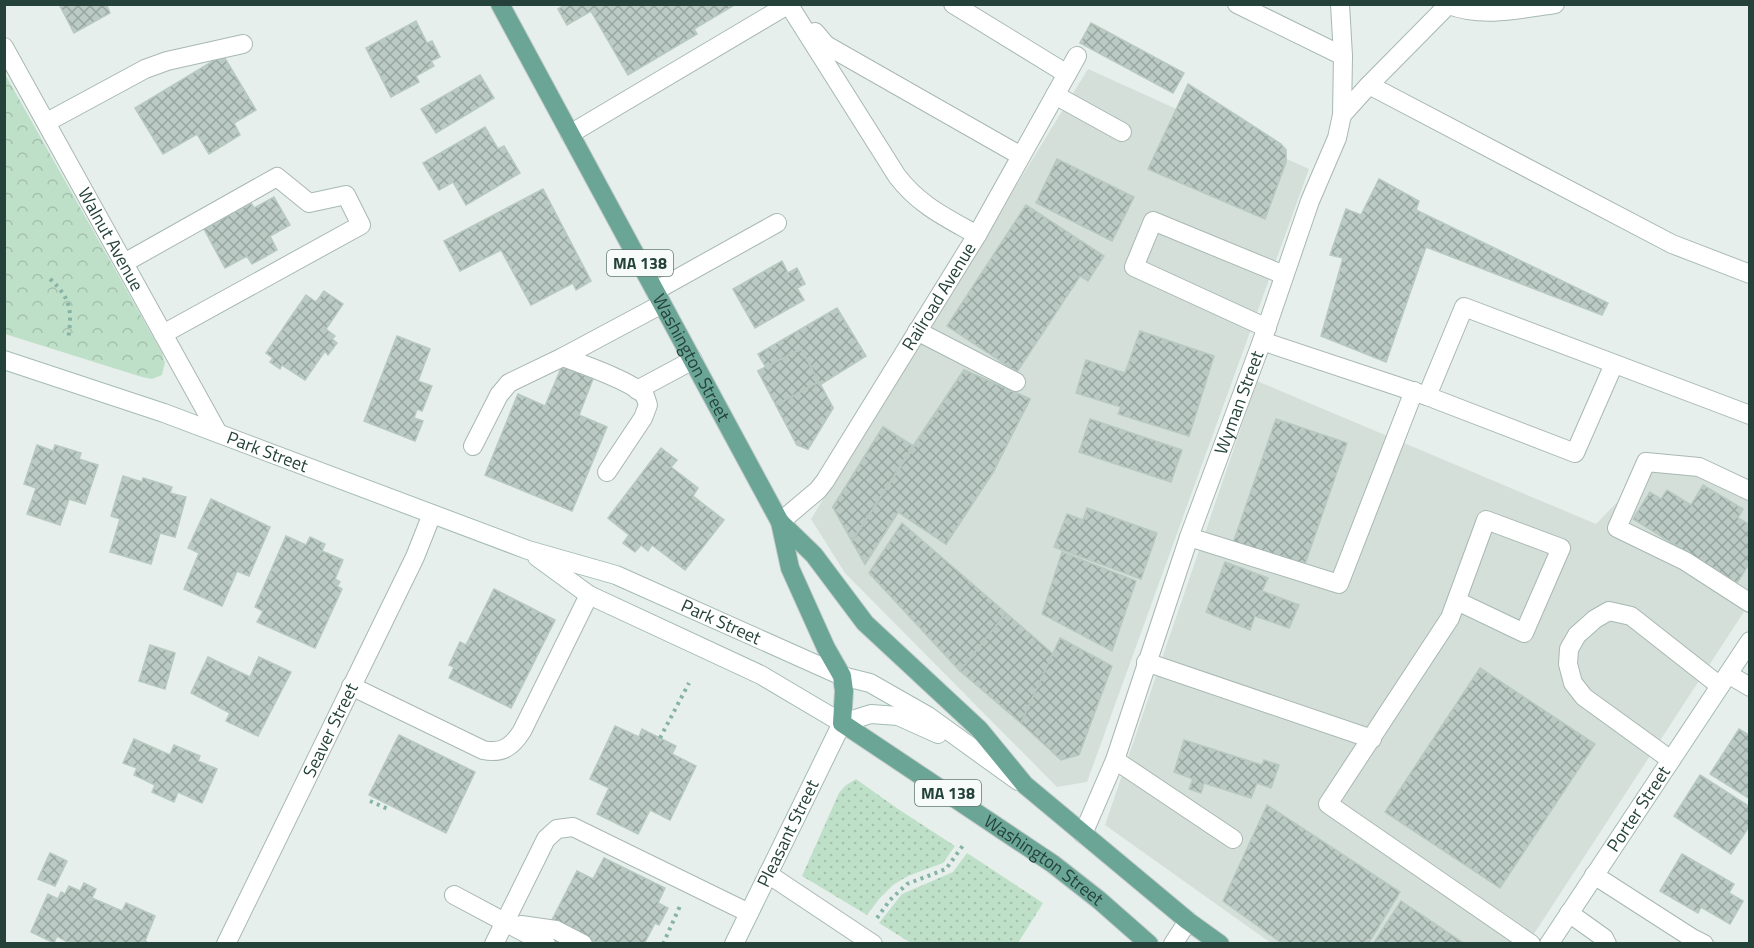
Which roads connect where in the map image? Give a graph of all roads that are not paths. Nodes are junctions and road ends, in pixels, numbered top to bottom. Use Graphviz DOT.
graph roads {
  1 [pos="500,4"];
  2 [pos="953,4"];
  3 [pos="1237,4"];
  4 [pos="1340,4"];
  5 [pos="1555,4"];
  6 [pos="789,5"];
  7 [pos="1449,5"];
  8 [pos="243,44"];
  9 [pos="4,47"];
  10 [pos="1077,56"];
  11 [pos="1343,56"];
  12 [pos="1067,74"];
  13 [pos="1369,85"];
  14 [pos="1055,95"];
  15 [pos="1342,115"];
  16 [pos="46,122"];
  17 [pos="1122,132"];
  18 [pos="570,134"];
  19 [pos="1021,156"];
  20 [pos="777,223"];
  21 [pos="976,235"];
  22 [pos="124,263"];
  23 [pos="1749,274"];
  24 [pos="1284,275"];
  25 [pos="658,297"];
  26 [pos="917,331"];
  27 [pos="164,334"];
  28 [pos="1264,335"];
  29 [pos="564,357"];
  30 [pos="4,360"];
  31 [pos="693,360"];
  32 [pos="1614,364"];
  33 [pos="1016,382"];
  34 [pos="637,390"];
  35 [pos="1420,394"];
  36 [pos="1749,415"];
  37 [pos="218,433"];
  38 [pos="473,446"];
  39 [pos="607,472"];
  40 [pos="1749,491"];
  41 [pos="432,514"];
  42 [pos="780,522"];
  43 [pos="1189,537"];
  44 [pos="528,550"];
  45 [pos="590,595"];
  46 [pos="1457,601"];
  47 [pos="1749,603"];
  48 [pos="1749,641"];
  49 [pos="1146,662"];
  50 [pos="761,675"];
  51 [pos="842,676"];
  52 [pos="1724,680"];
  53 [pos="351,686"];
  54 [pos="1749,687"];
  55 [pos="842,723"];
  56 [pos="1372,739"];
  57 [pos="976,751"];
  58 [pos="1115,760"];
  59 [pos="1671,760"];
  60 [pos="1025,785"];
  61 [pos="1083,834"];
  62 [pos="1233,839"];
  63 [pos="768,874"];
  64 [pos="1594,875"];
  65 [pos="454,895"];
  66 [pos="749,913"];
  67 [pos="1569,913"];
  68 [pos="1188,921"];
  69 [pos="504,923"];
  70 [pos="868,940"];
  71 [pos="226,944"];
  72 [pos="494,944"];
  73 [pos="521,944"];
  74 [pos="546,944"];
  75 [pos="583,944"];
  76 [pos="734,944"];
  77 [pos="1149,944"];
  78 [pos="1173,944"];
  79 [pos="1220,944"];
  80 [pos="1531,944"];
  81 [pos="1549,944"];
  82 [pos="1607,944"];
  83 [pos="1704,944"];
  1 -- 18 [label="main road, Washington Street / MA 138"];
  2 -- 12 [label="street"];
  3 -- 11 [label="street"];
  4 -- 11 [label="street"];
  5 -- 7 [label="street"];
  6 -- 18 [label="street"];
  6 -- 19 [label="street"];
  6 -- 21 [label="street"];
  7 -- 13 [label="street, Wyman Street"];
  8 -- 16 [label="street"];
  9 -- 16 [label="street, Walnut Avenue"];
  10 -- 12 [label="street, Railroad Avenue"];
  11 -- 15 [label="street"];
  12 -- 14 [label="street, Railroad Avenue"];
  13 -- 15 [label="street, Wyman Street"];
  13 -- 23 [label="street"];
  14 -- 17 [label="street"];
  14 -- 19 [label="street, Railroad Avenue"];
  15 -- 24 [label="street, Wyman Street"];
  16 -- 22 [label="street, Walnut Avenue"];
  18 -- 25 [label="main road, Washington Street / MA 138"];
  19 -- 21 [label="street, Railroad Avenue"];
  20 -- 25 [label="street"];
  21 -- 26 [label="street, Railroad Avenue"];
  22 -- 27 [label="street, Walnut Avenue"];
  22 -- 27 [label="street"];
  24 -- 28 [label="street, Wyman Street"];
  24 -- 28 [label="street"];
  25 -- 29 [label="street"];
  25 -- 31 [label="main road, Washington Street / MA 138"];
  26 -- 33 [label="street"];
  26 -- 42 [label="street, Railroad Avenue"];
  27 -- 37 [label="street, Walnut Avenue"];
  28 -- 35 [label="street"];
  28 -- 43 [label="street, Wyman Street"];
  29 -- 34 [label="street"];
  29 -- 38 [label="street"];
  30 -- 37 [label="street, Park Street"];
  31 -- 34 [label="street"];
  31 -- 42 [label="main road, Washington Street / MA 138"];
  32 -- 35 [label="street"];
  32 -- 35 [label="street"];
  32 -- 36 [label="street"];
  34 -- 39 [label="street"];
  35 -- 43 [label="street"];
  37 -- 41 [label="street, Park Street"];
  40 -- 47 [label="street"];
  41 -- 44 [label="street, Park Street"];
  41 -- 53 [label="street, Seaver Street"];
  42 -- 51 [label="main road, Washington Street / MA 138"];
  42 -- 60 [label="main road, Washington Street / MA 138"];
  43 -- 49 [label="street, Wyman Street"];
  44 -- 45 [label="street, Park Street"];
  44 -- 51 [label="street, Park Street"];
  45 -- 50 [label="street, Park Street"];
  45 -- 53 [label="street"];
  46 -- 46 [label="street"];
  46 -- 56 [label="street"];
  48 -- 52 [label="street, Porter Street"];
  49 -- 56 [label="street"];
  49 -- 58 [label="street, Wyman Street"];
  50 -- 55 [label="street, Washington Street / MA 138"];
  51 -- 55 [label="main road, Washington Street / MA 138"];
  51 -- 57 [label="street, Washington Street / MA 138"];
  52 -- 54 [label="street"];
  52 -- 59 [label="street, Porter Street"];
  52 -- 59 [label="street"];
  53 -- 71 [label="street, Seaver Street"];
  55 -- 57 [label="street, Washington Street / MA 138"];
  55 -- 63 [label="street, Pleasant Street"];
  55 -- 77 [label="main road, Washington Street / MA 138"];
  56 -- 80 [label="street"];
  57 -- 60 [label="street, Washington Street / MA 138"];
  58 -- 61 [label="street, Wyman Street"];
  58 -- 62 [label="street"];
  59 -- 64 [label="street, Porter Street"];
  60 -- 61 [label="main road, Washington Street / MA 138"];
  61 -- 68 [label="main road, Washington Street / MA 138"];
  63 -- 66 [label="street, Pleasant Street"];
  63 -- 70 [label="street"];
  64 -- 67 [label="street, Porter Street"];
  64 -- 83 [label="street"];
  65 -- 69 [label="street"];
  66 -- 69 [label="street"];
  66 -- 76 [label="street, Pleasant Street"];
  67 -- 81 [label="street, Porter Street"];
  67 -- 82 [label="street"];
  68 -- 78 [label="street"];
  68 -- 79 [label="main road, Washington Street / MA 138"];
  69 -- 72 [label="street"];
  69 -- 73 [label="street"];
  69 -- 74 [label="street"];
  69 -- 75 [label="street"];
}
